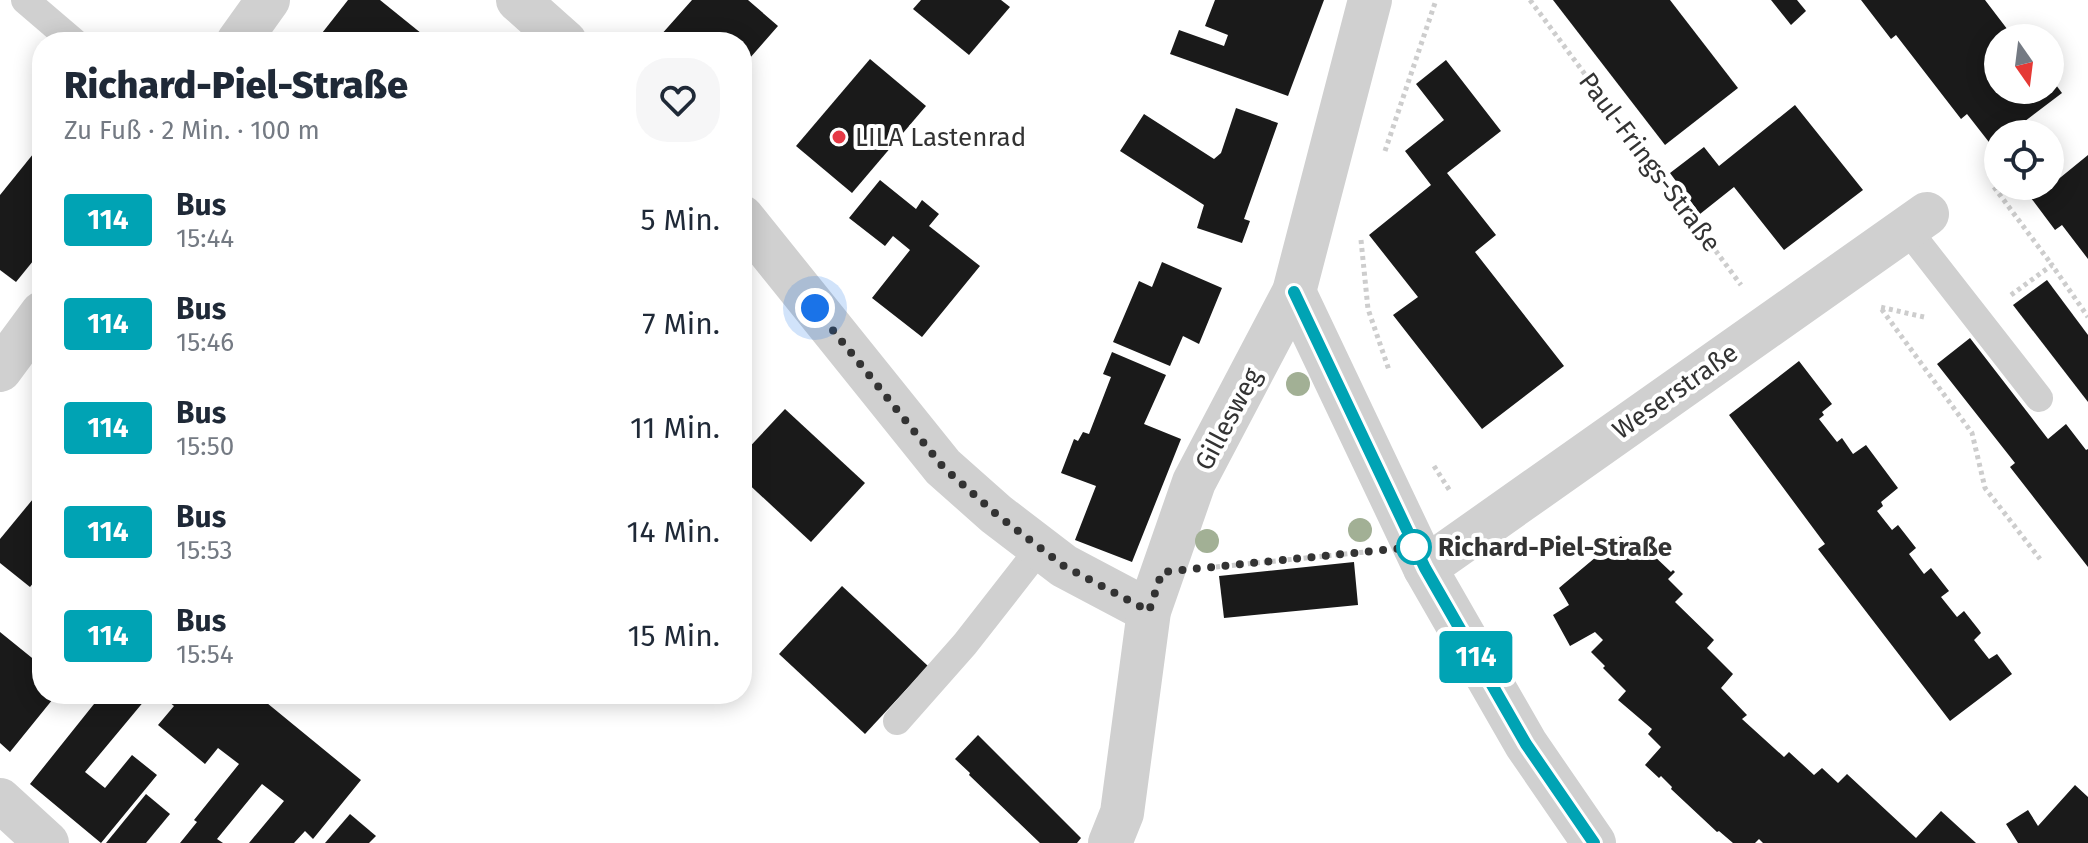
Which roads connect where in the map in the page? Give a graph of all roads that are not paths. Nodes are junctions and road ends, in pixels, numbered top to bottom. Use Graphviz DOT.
graph roads {
  1 [pos="25,0"];
  2 [pos="268,0"];
  3 [pos="518,0"];
  4 [pos="1370,0"];
  5 [pos="62,32"];
  6 [pos="245,32"];
  7 [pos="554,32"];
  8 [pos="1917,221"];
  9 [pos="752,229"];
  10 [pos="1294,292"];
  11 [pos="32,327"];
  12 [pos="0,370"];
  13 [pos="2039,398"];
  14 [pos="1040,548"];
  15 [pos="1419,558"];
  16 [pos="1156,592"];
  17 [pos="897,721"];
  18 [pos="0,800"];
  19 [pos="47,843"];
  20 [pos="1110,843"];
  21 [pos="1594,843"];
  1 -- 5 [label="lane"];
  2 -- 6 [label="street"];
  3 -- 7 [label="street"];
  4 -- 10 [label="street, Gillesweg"];
  8 -- 13 [label="lane"];
  8 -- 15 [label="street, Weserstraße"];
  9 -- 14 [label="street"];
  10 -- 15 [label="street"];
  10 -- 16 [label="street, Gillesweg"];
  11 -- 12 [label="street"];
  14 -- 16 [label="street"];
  14 -- 17 [label="lane"];
  15 -- 21 [label="street"];
  16 -- 20 [label="street, Gillesweg"];
  18 -- 19 [label="street"];
}
